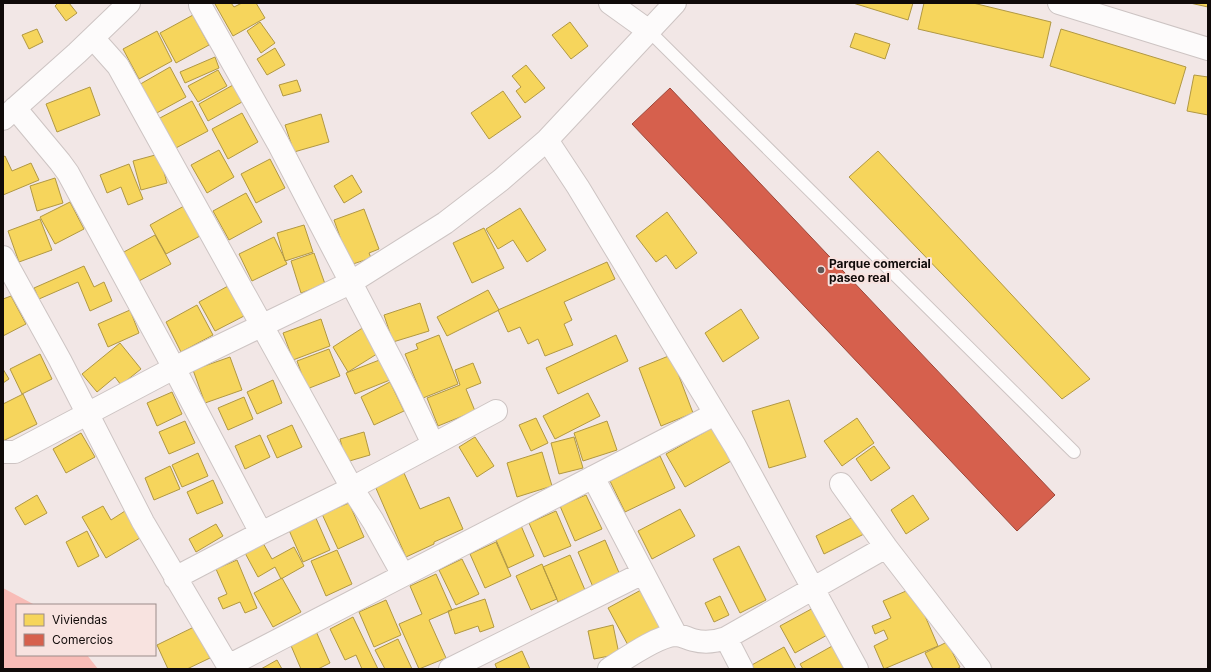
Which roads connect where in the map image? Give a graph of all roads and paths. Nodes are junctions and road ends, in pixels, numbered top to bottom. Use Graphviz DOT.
graph roads {
  1 [pos="129,3"];
  2 [pos="610,3"];
  3 [pos="675,3"];
  4 [pos="1059,3"];
  5 [pos="200,5"];
  6 [pos="648,31"];
  7 [pos="93,38"];
  8 [pos="1208,48"];
  9 [pos="9,114"];
  10 [pos="546,140"];
  11 [pos="3,257"];
  12 [pos="350,283"];
  13 [pos="261,325"];
  14 [pos="174,368"];
  15 [pos="496,411"];
  16 [pos="88,414"];
  17 [pos="715,414"];
  18 [pos="433,444"];
  19 [pos="3,452"];
  20 [pos="1074,452"];
  21 [pos="593,477"];
  22 [pos="842,484"];
  23 [pos="352,488"];
  24 [pos="261,533"];
  25 [pos="886,547"];
  26 [pos="643,573"];
  27 [pos="403,575"];
  28 [pos="175,578"];
  29 [pos="813,589"];
  30 [pos="676,635"];
  31 [pos="726,638"];
  32 [pos="229,668"];
  33 [pos="450,669"];
  34 [pos="609,669"];
  35 [pos="742,669"];
  36 [pos="857,669"];
  37 [pos="980,669"];
  1 -- 7 [label="street"];
  2 -- 6 [label="street"];
  3 -- 6 [label="street"];
  4 -- 8 [label="street"];
  5 -- 12 [label="street"];
  6 -- 10 [label="street"];
  6 -- 20 [label="lane"];
  7 -- 9 [label="street"];
  7 -- 13 [label="street"];
  9 -- 14 [label="street"];
  10 -- 12 [label="street"];
  10 -- 17 [label="street"];
  11 -- 16 [label="street"];
  12 -- 13 [label="street"];
  12 -- 18 [label="street"];
  13 -- 14 [label="street"];
  13 -- 23 [label="street"];
  14 -- 16 [label="street"];
  14 -- 24 [label="street"];
  15 -- 18 [label="street"];
  16 -- 19 [label="street"];
  16 -- 28 [label="street"];
  17 -- 21 [label="street"];
  17 -- 29 [label="street"];
  18 -- 23 [label="street"];
  21 -- 26 [label="street"];
  21 -- 27 [label="street"];
  22 -- 25 [label="street"];
  23 -- 24 [label="street"];
  23 -- 27 [label="street"];
  24 -- 28 [label="street"];
  25 -- 29 [label="street"];
  25 -- 37 [label="street"];
  26 -- 30 [label="street"];
  26 -- 33 [label="street"];
  27 -- 32 [label="street"];
  28 -- 32 [label="street"];
  29 -- 31 [label="street"];
  29 -- 36 [label="street"];
  30 -- 31 [label="street"];
  30 -- 34 [label="street"];
  31 -- 35 [label="street"];
}
